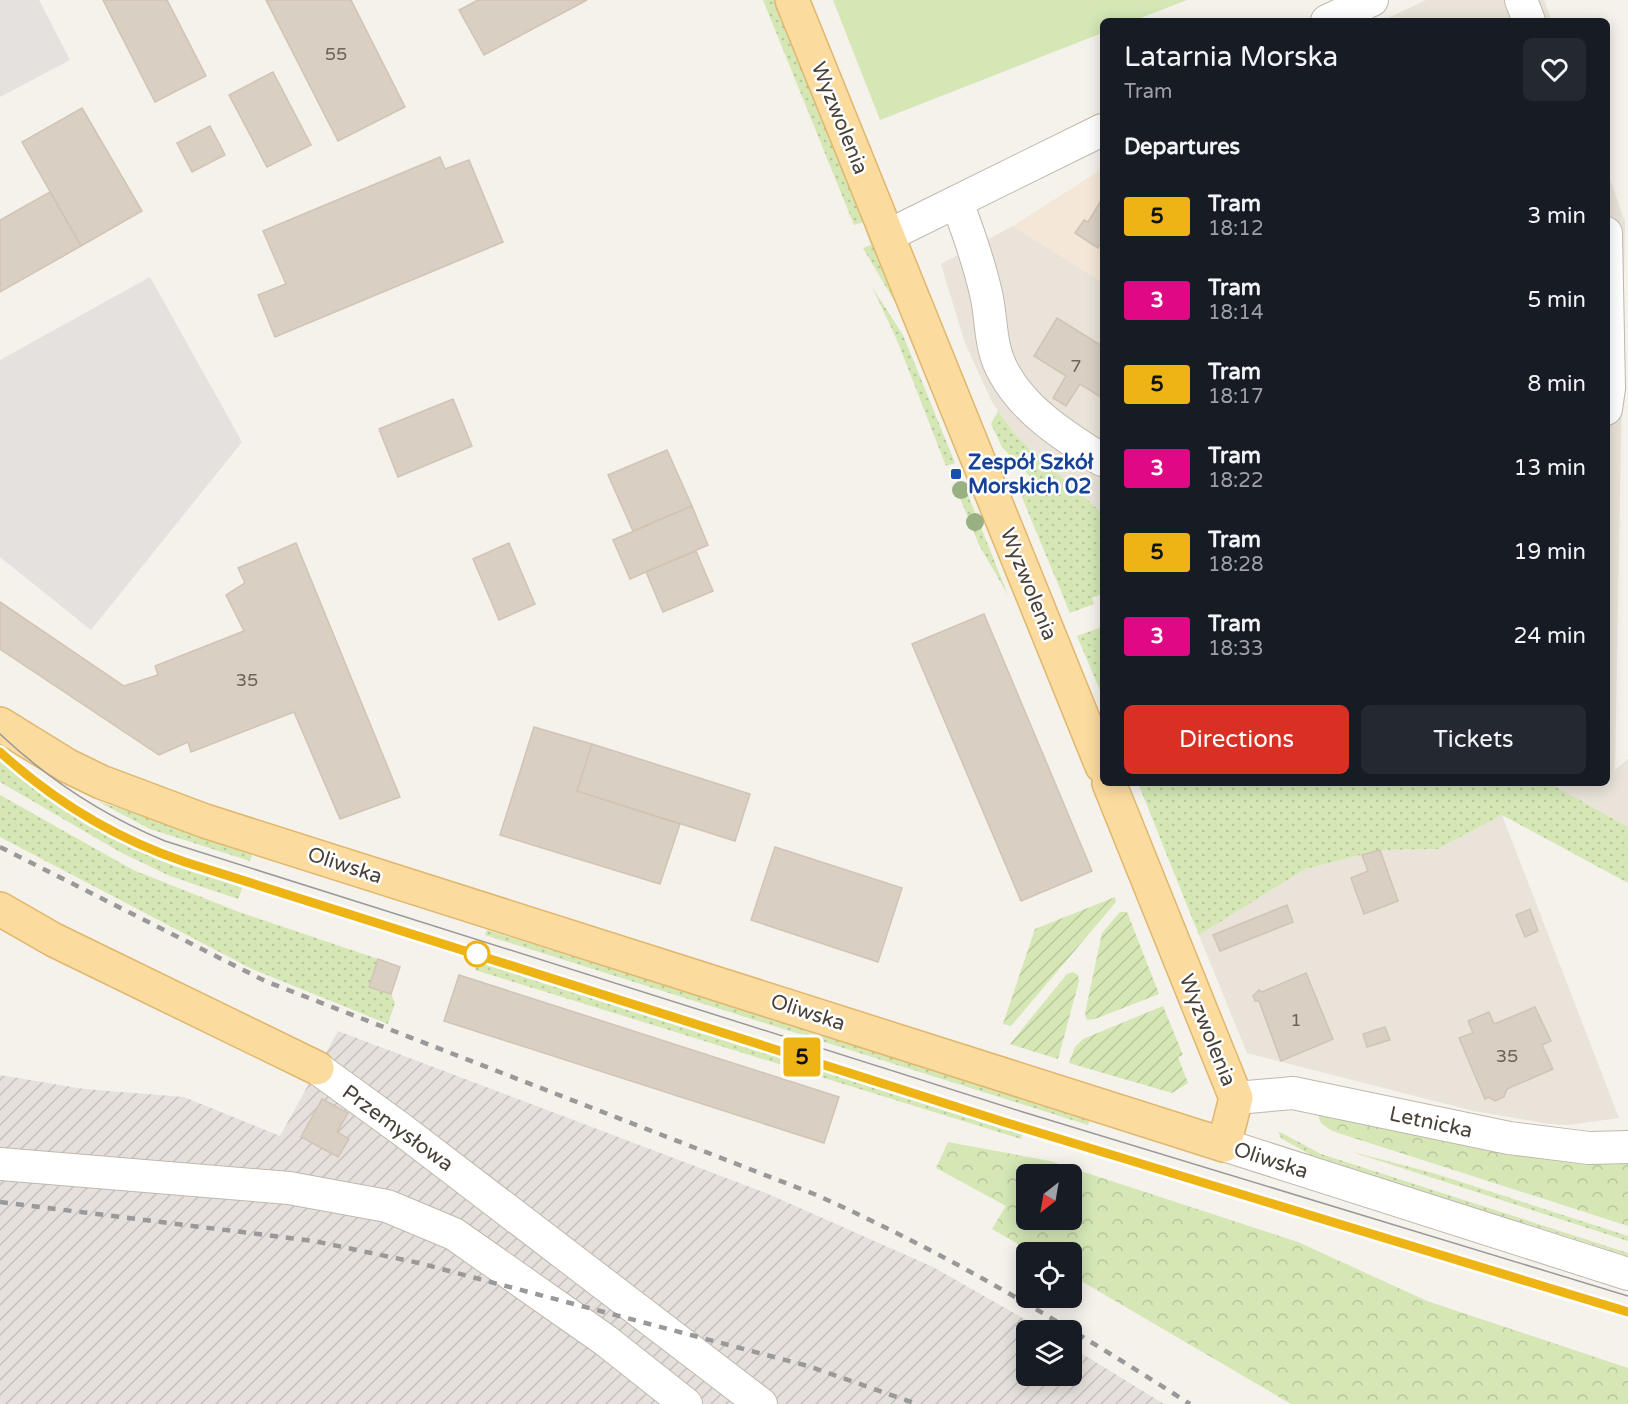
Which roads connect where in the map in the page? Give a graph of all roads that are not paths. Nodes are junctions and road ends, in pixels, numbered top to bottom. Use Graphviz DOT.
graph roads {
  1 [pos="792,0"];
  2 [pos="1372,0"];
  3 [pos="1521,0"];
  4 [pos="1333,18"];
  5 [pos="1528,18"];
  6 [pos="1100,131"];
  7 [pos="957,202"];
  8 [pos="889,235"];
  9 [pos="1100,459"];
  10 [pos="0,724"];
  11 [pos="1100,761"];
  12 [pos="1110,786"];
  13 [pos="0,909"];
  14 [pos="317,1068"];
  15 [pos="1236,1098"];
  16 [pos="1224,1145"];
  17 [pos="1628,1147"];
  18 [pos="0,1164"];
  19 [pos="1628,1274"];
  20 [pos="686,1404"];
  21 [pos="761,1404"];
  1 -- 8 [label="main road, Wyzwolenia"];
  2 -- 4 [label="street"];
  3 -- 5 [label="street"];
  6 -- 7 [label="street"];
  7 -- 8 [label="street"];
  7 -- 9 [label="street"];
  8 -- 11 [label="main road, Wyzwolenia"];
  10 -- 16 [label="main road, Oliwska"];
  12 -- 15 [label="main road, Wyzwolenia"];
  13 -- 14 [label="main road, Przemysłowa"];
  14 -- 21 [label="street, Przemysłowa"];
  15 -- 16 [label="main road, Wyzwolenia"];
  15 -- 17 [label="street, Letnicka"];
  16 -- 19 [label="street, Oliwska"];
  18 -- 20 [label="street"];
}
